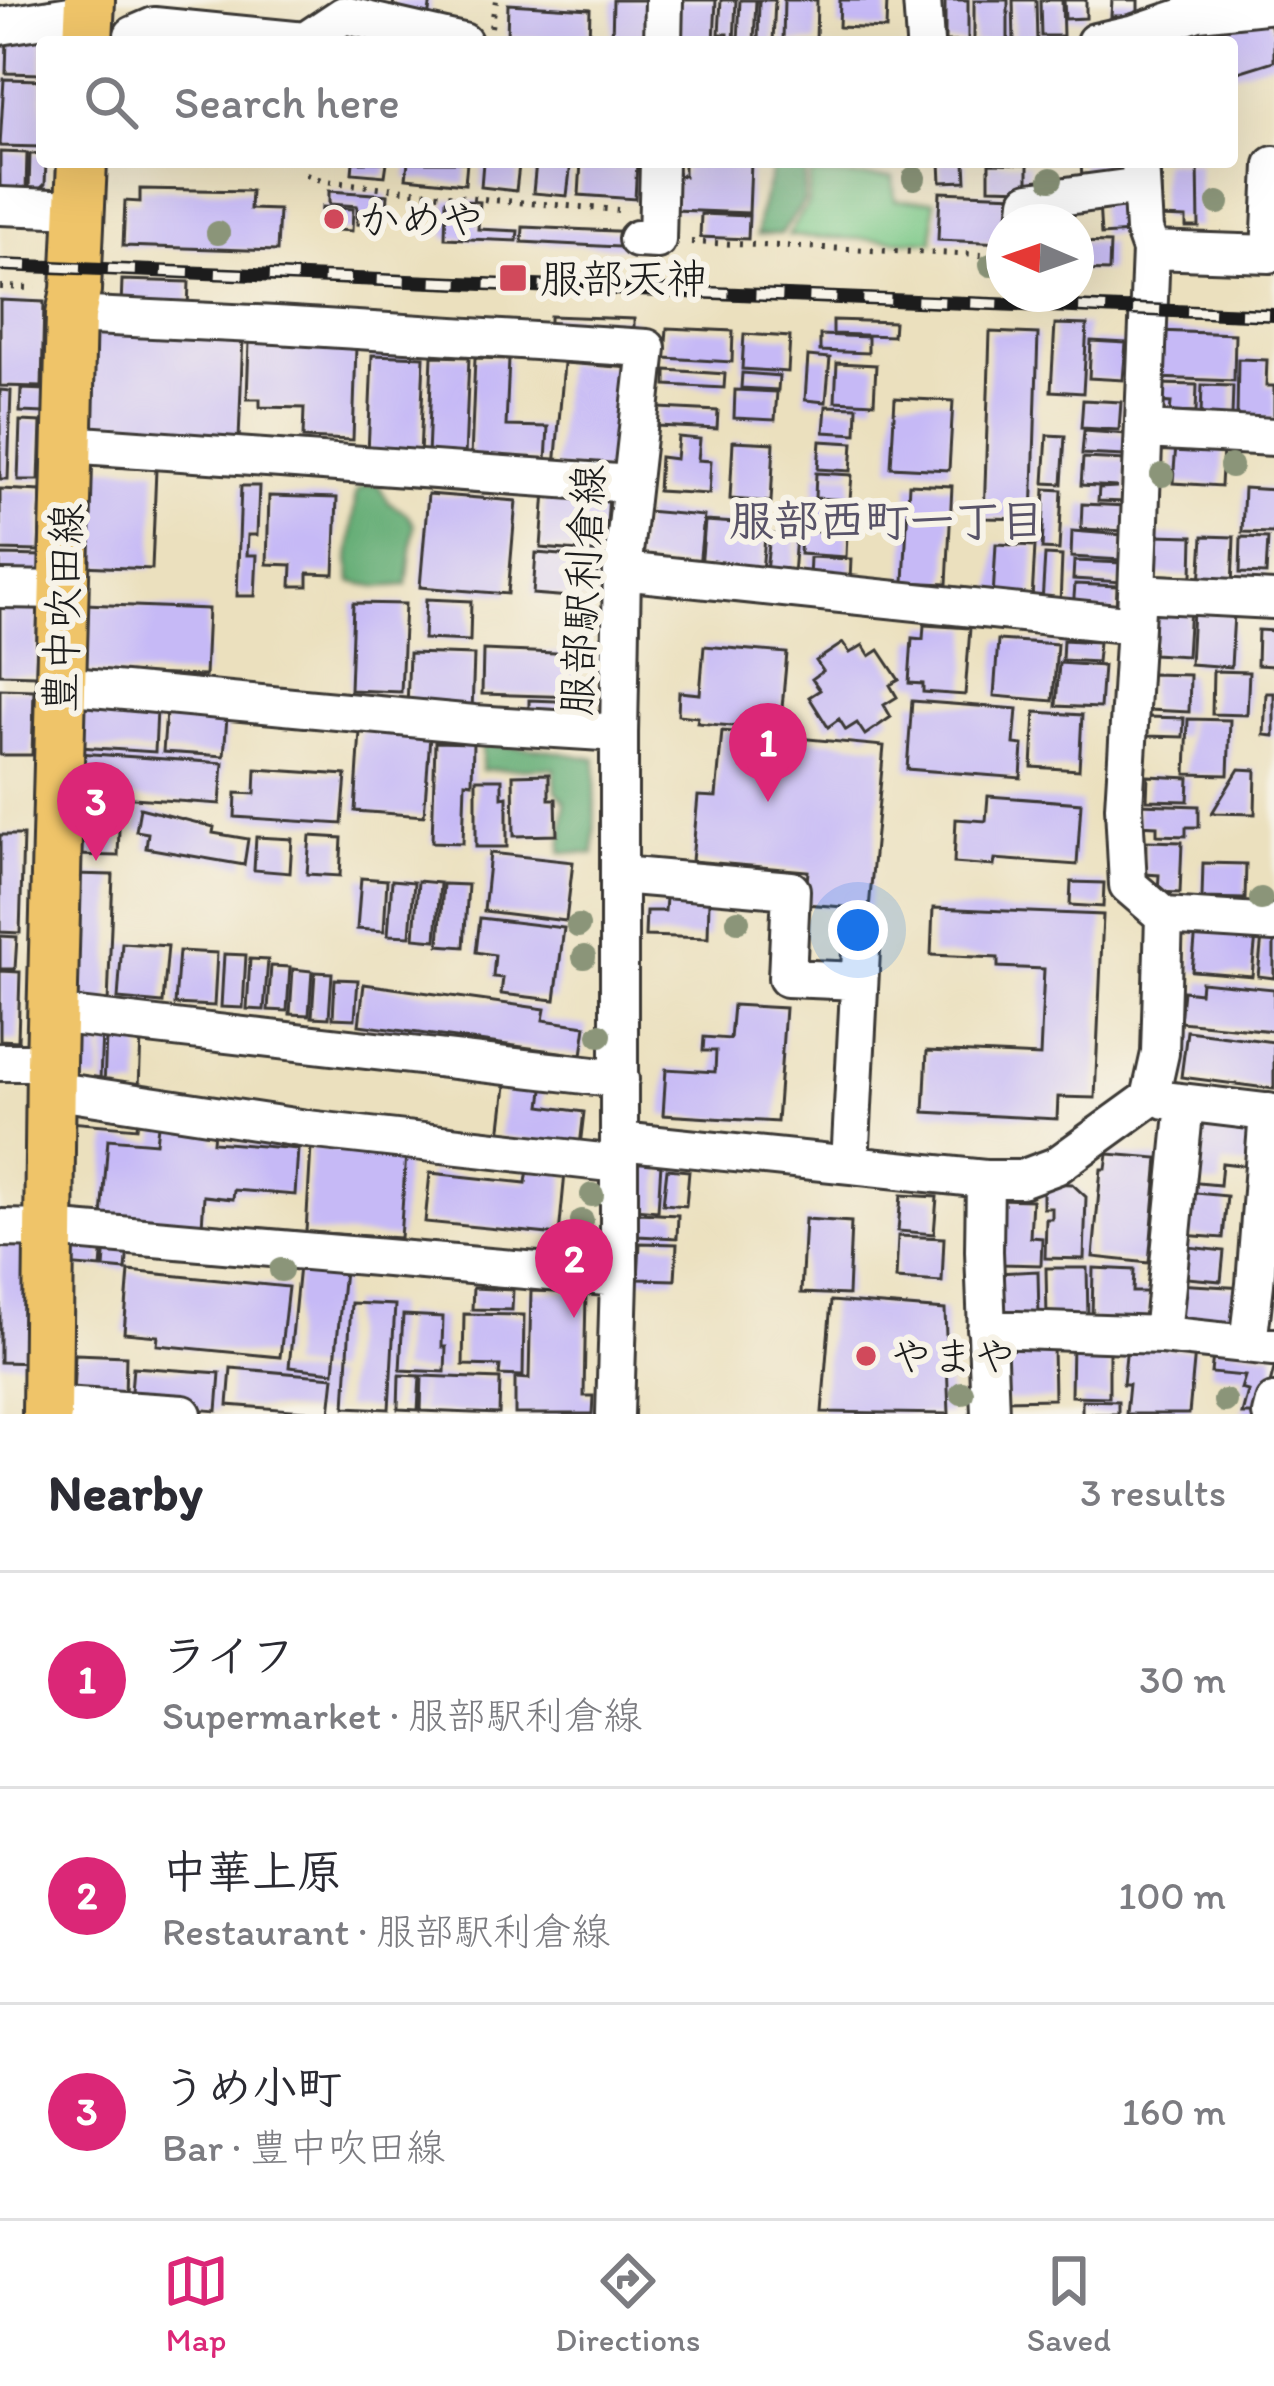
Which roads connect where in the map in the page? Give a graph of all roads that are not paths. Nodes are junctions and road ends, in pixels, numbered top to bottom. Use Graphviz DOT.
graph roads {
  1 [pos="664,0"];
  2 [pos="922,0"];
  3 [pos="1274,4"];
  4 [pos="1198,6"];
  5 [pos="345,7"];
  6 [pos="0,26"];
  7 [pos="106,28"];
  8 [pos="248,36"];
  9 [pos="312,36"];
  10 [pos="443,36"];
  11 [pos="663,36"];
  12 [pos="925,36"];
  13 [pos="1139,36"];
  14 [pos="1274,165"];
  15 [pos="658,168"];
  16 [pos="1141,174"];
  17 [pos="81,186"];
  18 [pos="1028,204"];
  19 [pos="0,206"];
  20 [pos="651,230"];
  21 [pos="1151,250"];
  22 [pos="71,315"];
  23 [pos="1144,430"];
  24 [pos="1274,437"];
  25 [pos="68,444"];
  26 [pos="631,484"];
  27 [pos="622,571"];
  28 [pos="0,589"];
  29 [pos="63,590"];
  30 [pos="1274,600"];
  31 [pos="1136,609"];
  32 [pos="61,685"];
  33 [pos="619,733"];
  34 [pos="619,875"];
  35 [pos="1165,916"];
  36 [pos="1274,923"];
  37 [pos="862,931"];
  38 [pos="859,981"];
  39 [pos="52,1014"];
  40 [pos="0,1062"];
  41 [pos="51,1076"];
  42 [pos="620,1079"];
  43 [pos="1167,1100"];
  44 [pos="1271,1113"];
  45 [pos="620,1152"];
  46 [pos="850,1165"];
  47 [pos="985,1179"];
  48 [pos="0,1228"];
  49 [pos="50,1229"];
  50 [pos="620,1278"];
  51 [pos="986,1329"];
  52 [pos="1162,1335"];
  53 [pos="1261,1345"];
  54 [pos="1274,1402"];
  55 [pos="47,1410"];
  56 [pos="183,1414"];
  57 [pos="615,1414"];
  58 [pos="990,1414"];
  59 [pos="1270,1414"];
  1 -- 11 [label="street"];
  2 -- 12 [label="street"];
  3 -- 4 [label="street"];
  4 -- 13 [label="street"];
  5 -- 9 [label="street"];
  5 -- 10 [label="street"];
  6 -- 7 [label="street"];
  7 -- 8 [label="street"];
  14 -- 21 [label="street"];
  15 -- 20 [label="street"];
  16 -- 18 [label="street"];
  16 -- 21 [label="street"];
  17 -- 19 [label="street"];
  17 -- 22 [label="main road, 豊中吹田線"];
  21 -- 23 [label="street"];
  22 -- 25 [label="main road, 豊中吹田線"];
  22 -- 26 [label="street, 服部駅利倉線"];
  23 -- 24 [label="street"];
  23 -- 31 [label="street"];
  25 -- 26 [label="street"];
  25 -- 29 [label="main road, 豊中吹田線"];
  26 -- 27 [label="street, 服部駅利倉線"];
  27 -- 31 [label="street"];
  27 -- 33 [label="street, 服部駅利倉線"];
  28 -- 29 [label="street"];
  29 -- 32 [label="main road, 豊中吹田線"];
  30 -- 31 [label="street"];
  31 -- 35 [label="street"];
  32 -- 33 [label="street"];
  32 -- 39 [label="main road, 豊中吹田線"];
  33 -- 34 [label="street, 服部駅利倉線"];
  34 -- 38 [label="street"];
  34 -- 42 [label="street, 服部駅利倉線"];
  35 -- 36 [label="street"];
  35 -- 43 [label="street"];
  37 -- 38 [label="street"];
  38 -- 46 [label="street"];
  39 -- 41 [label="main road, 豊中吹田線"];
  39 -- 42 [label="street"];
  40 -- 41 [label="street"];
  41 -- 45 [label="street"];
  41 -- 49 [label="main road, 豊中吹田線"];
  42 -- 45 [label="street, 服部駅利倉線"];
  43 -- 44 [label="street"];
  43 -- 47 [label="street"];
  43 -- 52 [label="street"];
  44 -- 53 [label="street"];
  45 -- 46 [label="street"];
  45 -- 50 [label="street, 服部駅利倉線"];
  46 -- 47 [label="street"];
  47 -- 51 [label="street"];
  48 -- 49 [label="street"];
  49 -- 50 [label="street"];
  49 -- 55 [label="main road, 豊中吹田線"];
  50 -- 57 [label="street, 服部駅利倉線"];
  51 -- 52 [label="street"];
  51 -- 58 [label="street"];
  52 -- 53 [label="street"];
  54 -- 59 [label="street"];
  55 -- 56 [label="street"];
}
